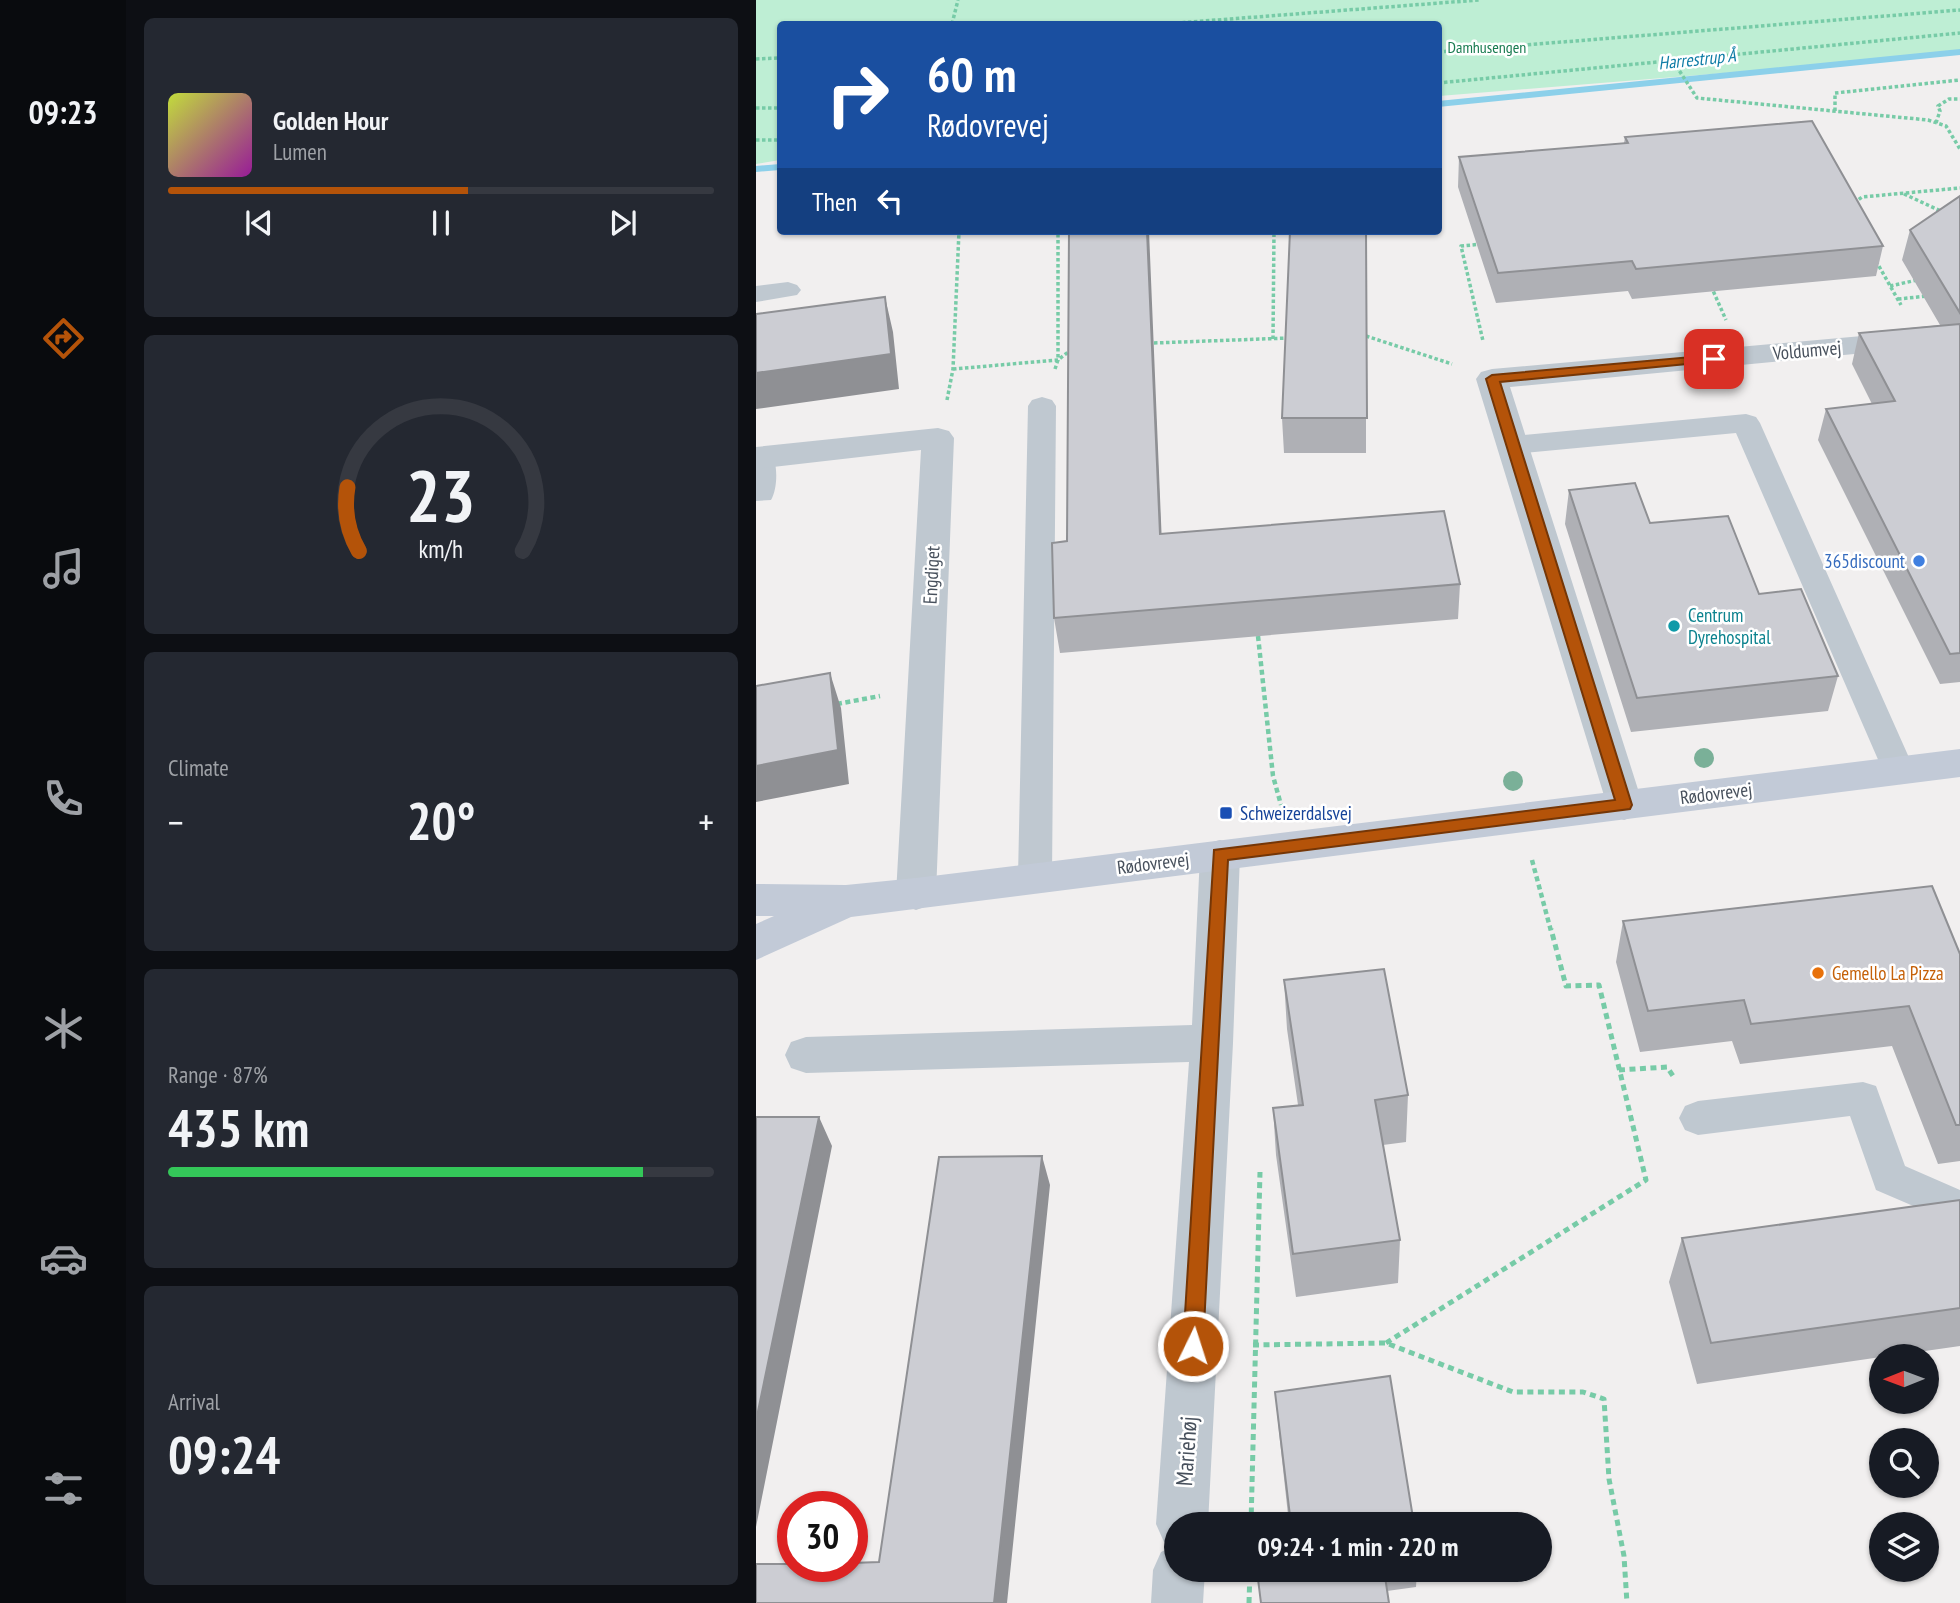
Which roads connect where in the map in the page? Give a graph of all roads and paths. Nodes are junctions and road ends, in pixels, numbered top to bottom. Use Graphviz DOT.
graph roads {
  1 [pos="958,0"];
  2 [pos="1479,0"];
  3 [pos="1960,9"];
  4 [pos="953,21"];
  5 [pos="1203,21"];
  6 [pos="1960,33"];
  7 [pos="1442,51"];
  8 [pos="777,58"];
  9 [pos="756,59"];
  10 [pos="1673,61"];
  11 [pos="1960,80"];
  12 [pos="1442,83"];
  13 [pos="1960,99"];
  14 [pos="756,108"];
  15 [pos="777,108"];
  16 [pos="1835,111"];
  17 [pos="1936,123"];
  18 [pos="777,139"];
  19 [pos="756,140"];
  20 [pos="1960,149"];
  21 [pos="1960,188"];
  22 [pos="1903,194"];
  23 [pos="1847,208"];
  24 [pos="1949,215"];
  25 [pos="959,235"];
  26 [pos="1058,235"];
  27 [pos="1274,235"];
  28 [pos="1488,244"];
  29 [pos="1872,253"];
  30 [pos="1921,279"];
  31 [pos="1710,284"];
  32 [pos="1890,286"];
  33 [pos="788,290"];
  34 [pos="756,294"];
  35 [pos="1935,295"];
  36 [pos="1898,299"];
  37 [pos="1366,336"];
  38 [pos="1289,338"];
  39 [pos="1273,339"];
  40 [pos="1896,342"];
  41 [pos="1154,343"];
  42 [pos="1073,348"];
  43 [pos="1741,356"];
  44 [pos="1058,360"];
  45 [pos="953,369"];
  46 [pos="1492,379"];
  47 [pos="1042,406"];
  48 [pos="938,438"];
  49 [pos="1513,445"];
  50 [pos="759,458"];
  51 [pos="761,493"];
  52 [pos="1258,636"];
  53 [pos="925,688"];
  54 [pos="834,705"];
  55 [pos="1958,769"];
  56 [pos="1899,771"];
  57 [pos="1273,776"];
  58 [pos="1624,805"];
  59 [pos="1521,818"];
  60 [pos="1220,855"];
  61 [pos="1035,877"];
  62 [pos="916,894"];
  63 [pos="756,900"];
  64 [pos="846,901"];
  65 [pos="756,943"];
  66 [pos="1212,1043"];
  67 [pos="806,1055"];
  68 [pos="1619,1070"];
  69 [pos="1698,1118"];
  70 [pos="1260,1166"];
  71 [pos="1960,1208"];
  72 [pos="1386,1343"];
  73 [pos="1255,1345"];
  74 [pos="1193,1346"];
  75 [pos="1183,1512"];
  76 [pos="1251,1512"];
  77 [pos="1178,1582"];
  78 [pos="1250,1582"];
  79 [pos="1177,1603"];
  80 [pos="1250,1603"];
  81 [pos="1627,1603"];
  1 -- 4 [label="path"];
  2 -- 5 [label="path"];
  3 -- 7 [label="path"];
  6 -- 10 [label="path"];
  8 -- 9 [label="path"];
  10 -- 12 [label="path"];
  10 -- 16 [label="path"];
  11 -- 16 [label="path"];
  13 -- 17 [label="path"];
  14 -- 15 [label="path"];
  16 -- 17 [label="path"];
  17 -- 20 [label="path"];
  18 -- 19 [label="path"];
  21 -- 22 [label="path"];
  22 -- 23 [label="path"];
  22 -- 24 [label="path"];
  25 -- 45 [label="path"];
  26 -- 44 [label="path"];
  27 -- 39 [label="path"];
  28 -- 46 [label="path"];
  29 -- 32 [label="path"];
  30 -- 32 [label="path"];
  31 -- 43 [label="path"];
  32 -- 36 [label="path"];
  33 -- 34 [label="lane"];
  35 -- 36 [label="path"];
  36 -- 40 [label="path"];
  37 -- 46 [label="path"];
  38 -- 39 [label="path"];
  39 -- 41 [label="path"];
  40 -- 43 [label="street, Voldumvej"];
  42 -- 44 [label="path"];
  43 -- 46 [label="street, Voldumvej"];
  44 -- 45 [label="path"];
  45 -- 48 [label="path"];
  46 -- 49 [label="street"];
  47 -- 61 [label="lane"];
  48 -- 50 [label="street"];
  48 -- 53 [label="street, Engdiget"];
  49 -- 56 [label="lane"];
  49 -- 58 [label="street"];
  50 -- 51 [label="lane"];
  52 -- 57 [label="path"];
  53 -- 54 [label="path"];
  53 -- 62 [label="street, Engdiget"];
  55 -- 56 [label="street, Rødovrevej"];
  56 -- 58 [label="street, Rødovrevej"];
  58 -- 59 [label="street, Rødovrevej"];
  59 -- 60 [label="street, Rødovrevej"];
  59 -- 68 [label="path"];
  60 -- 61 [label="street, Rødovrevej"];
  60 -- 66 [label="street, Mariehøj"];
  61 -- 62 [label="street, Rødovrevej"];
  62 -- 64 [label="street, Rødovrevej"];
  63 -- 64 [label="street, Rødovrevej"];
  64 -- 65 [label="street, Rødovrevej"];
  66 -- 67 [label="street"];
  66 -- 74 [label="street, Mariehøj"];
  68 -- 69 [label="path"];
  68 -- 72 [label="path"];
  69 -- 71 [label="lane"];
  70 -- 73 [label="path"];
  72 -- 73 [label="path"];
  72 -- 81 [label="path"];
  73 -- 74 [label="path"];
  73 -- 76 [label="path"];
  74 -- 75 [label="street, Mariehøj"];
  77 -- 79 [label="street"];
  78 -- 80 [label="path"];
}
